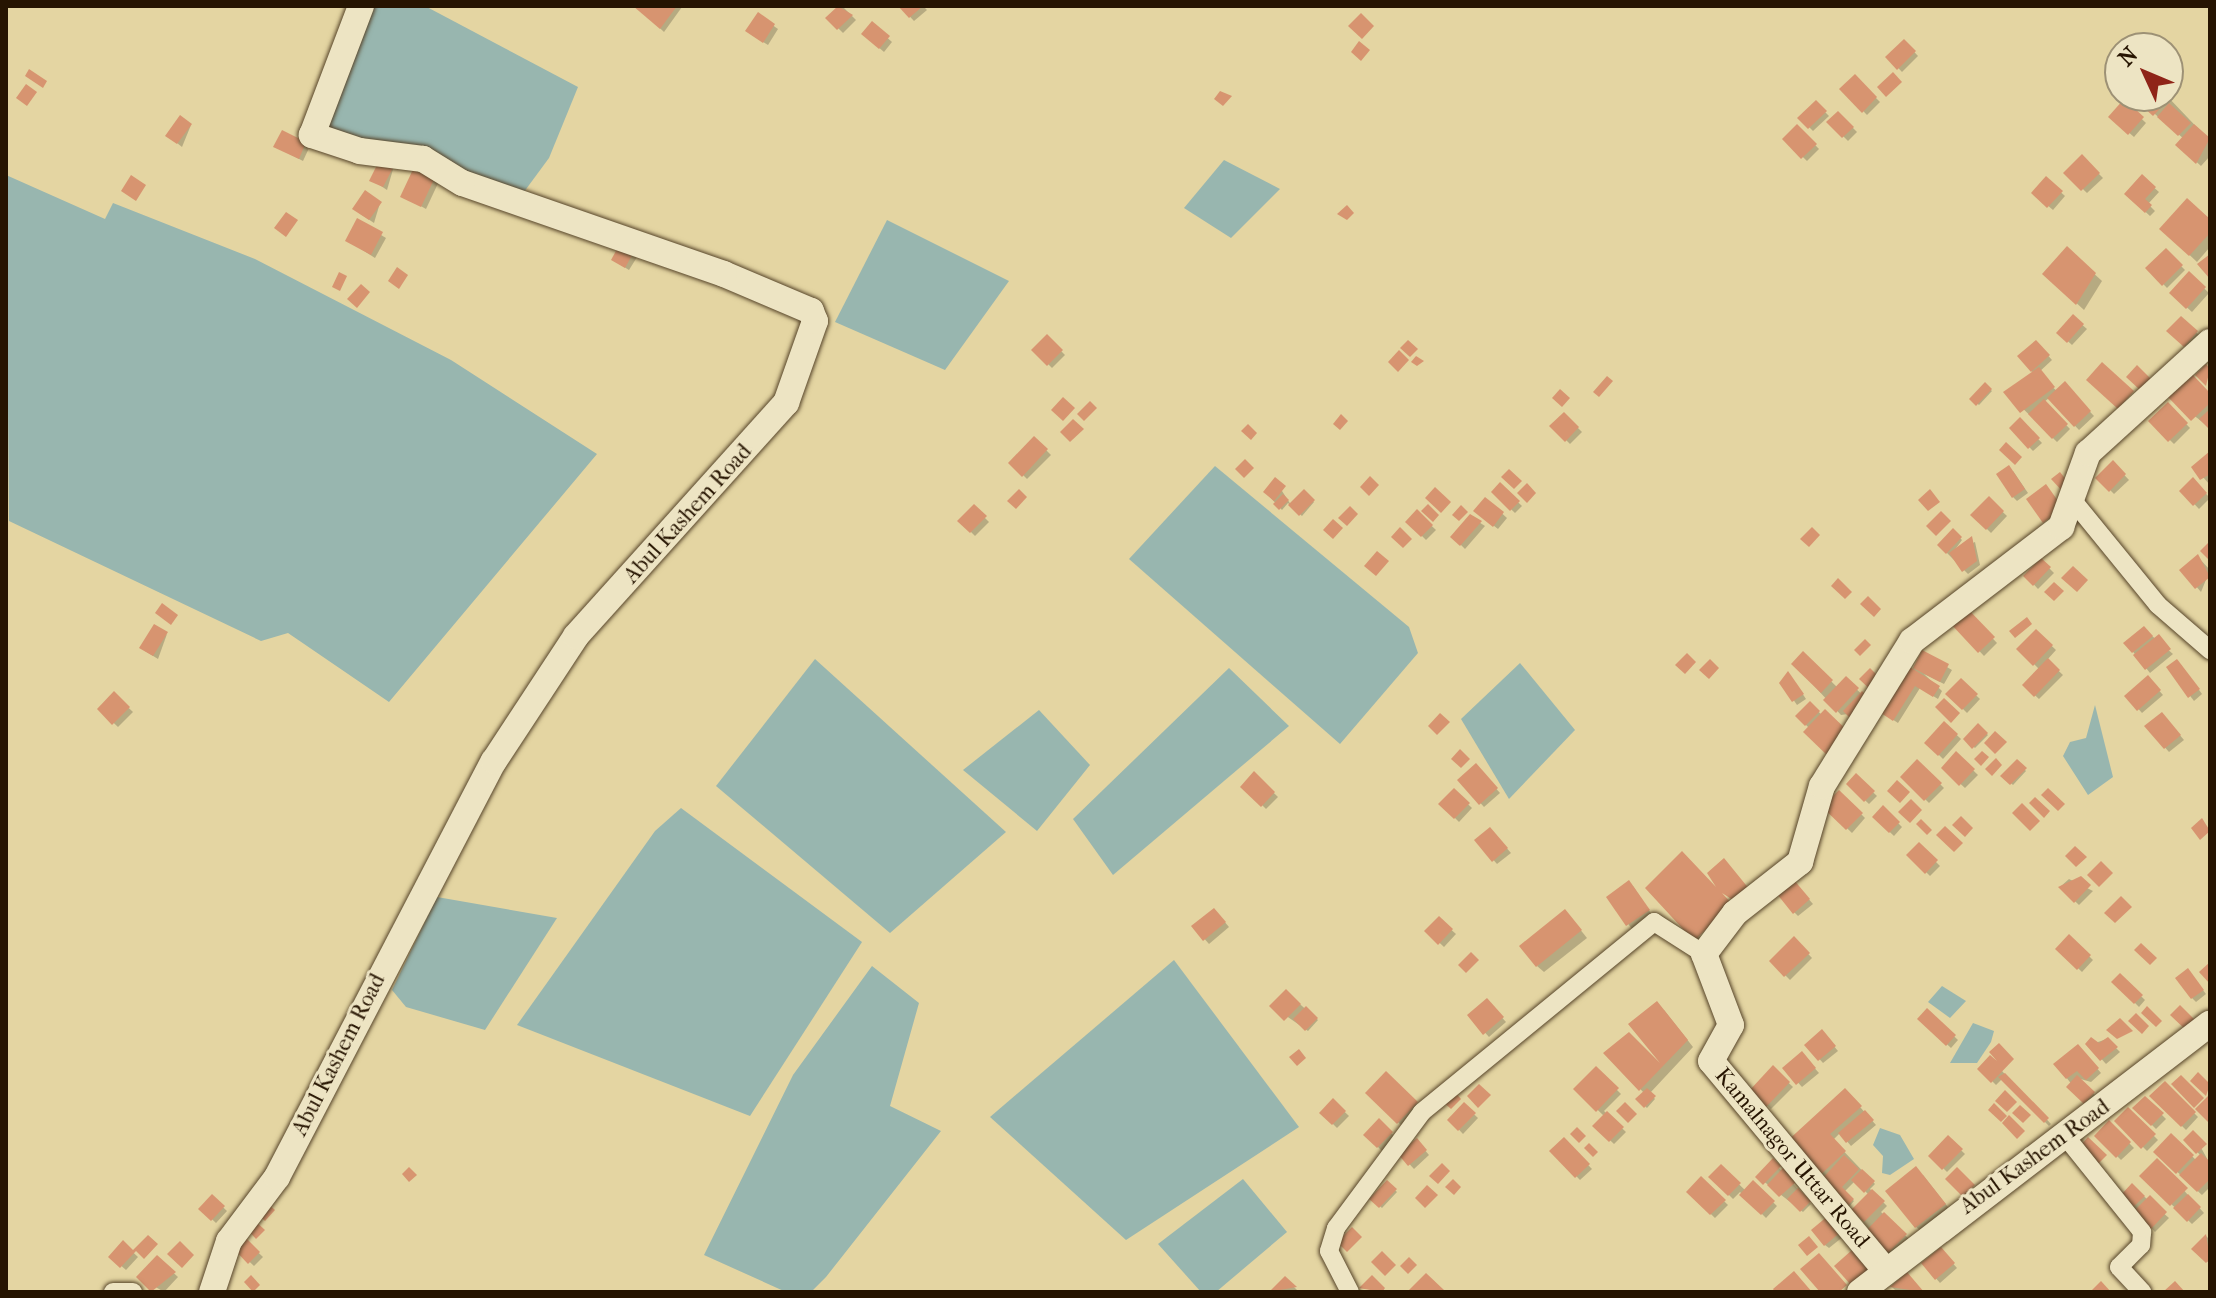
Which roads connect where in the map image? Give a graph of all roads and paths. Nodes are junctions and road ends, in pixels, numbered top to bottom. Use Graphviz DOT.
graph roads {
  1 [pos="361,6"];
  2 [pos="2210,342"];
  3 [pos="2070,497"];
  4 [pos="2210,650"];
  5 [pos="1704,954"];
  6 [pos="2210,1023"];
  7 [pos="2066,1137"];
  8 [pos="1886,1271"];
  9 [pos="209,1291"];
  10 [pos="113,1292"];
  11 [pos="133,1292"];
  12 [pos="1350,1292"];
  13 [pos="1860,1292"];
  14 [pos="2142,1292"];
  1 -- 9 [label="street, Abul Kashem Road"];
  2 -- 3 [label="street"];
  3 -- 4 [label="street"];
  3 -- 5 [label="street"];
  5 -- 8 [label="street, Kamalnagor Uttar Road"];
  5 -- 12 [label="street"];
  6 -- 7 [label="street, Abul Kashem Road"];
  7 -- 8 [label="street, Abul Kashem Road"];
  7 -- 14 [label="street"];
  8 -- 13 [label="street, Abul Kashem Road"];
  10 -- 11 [label="street"];
}
